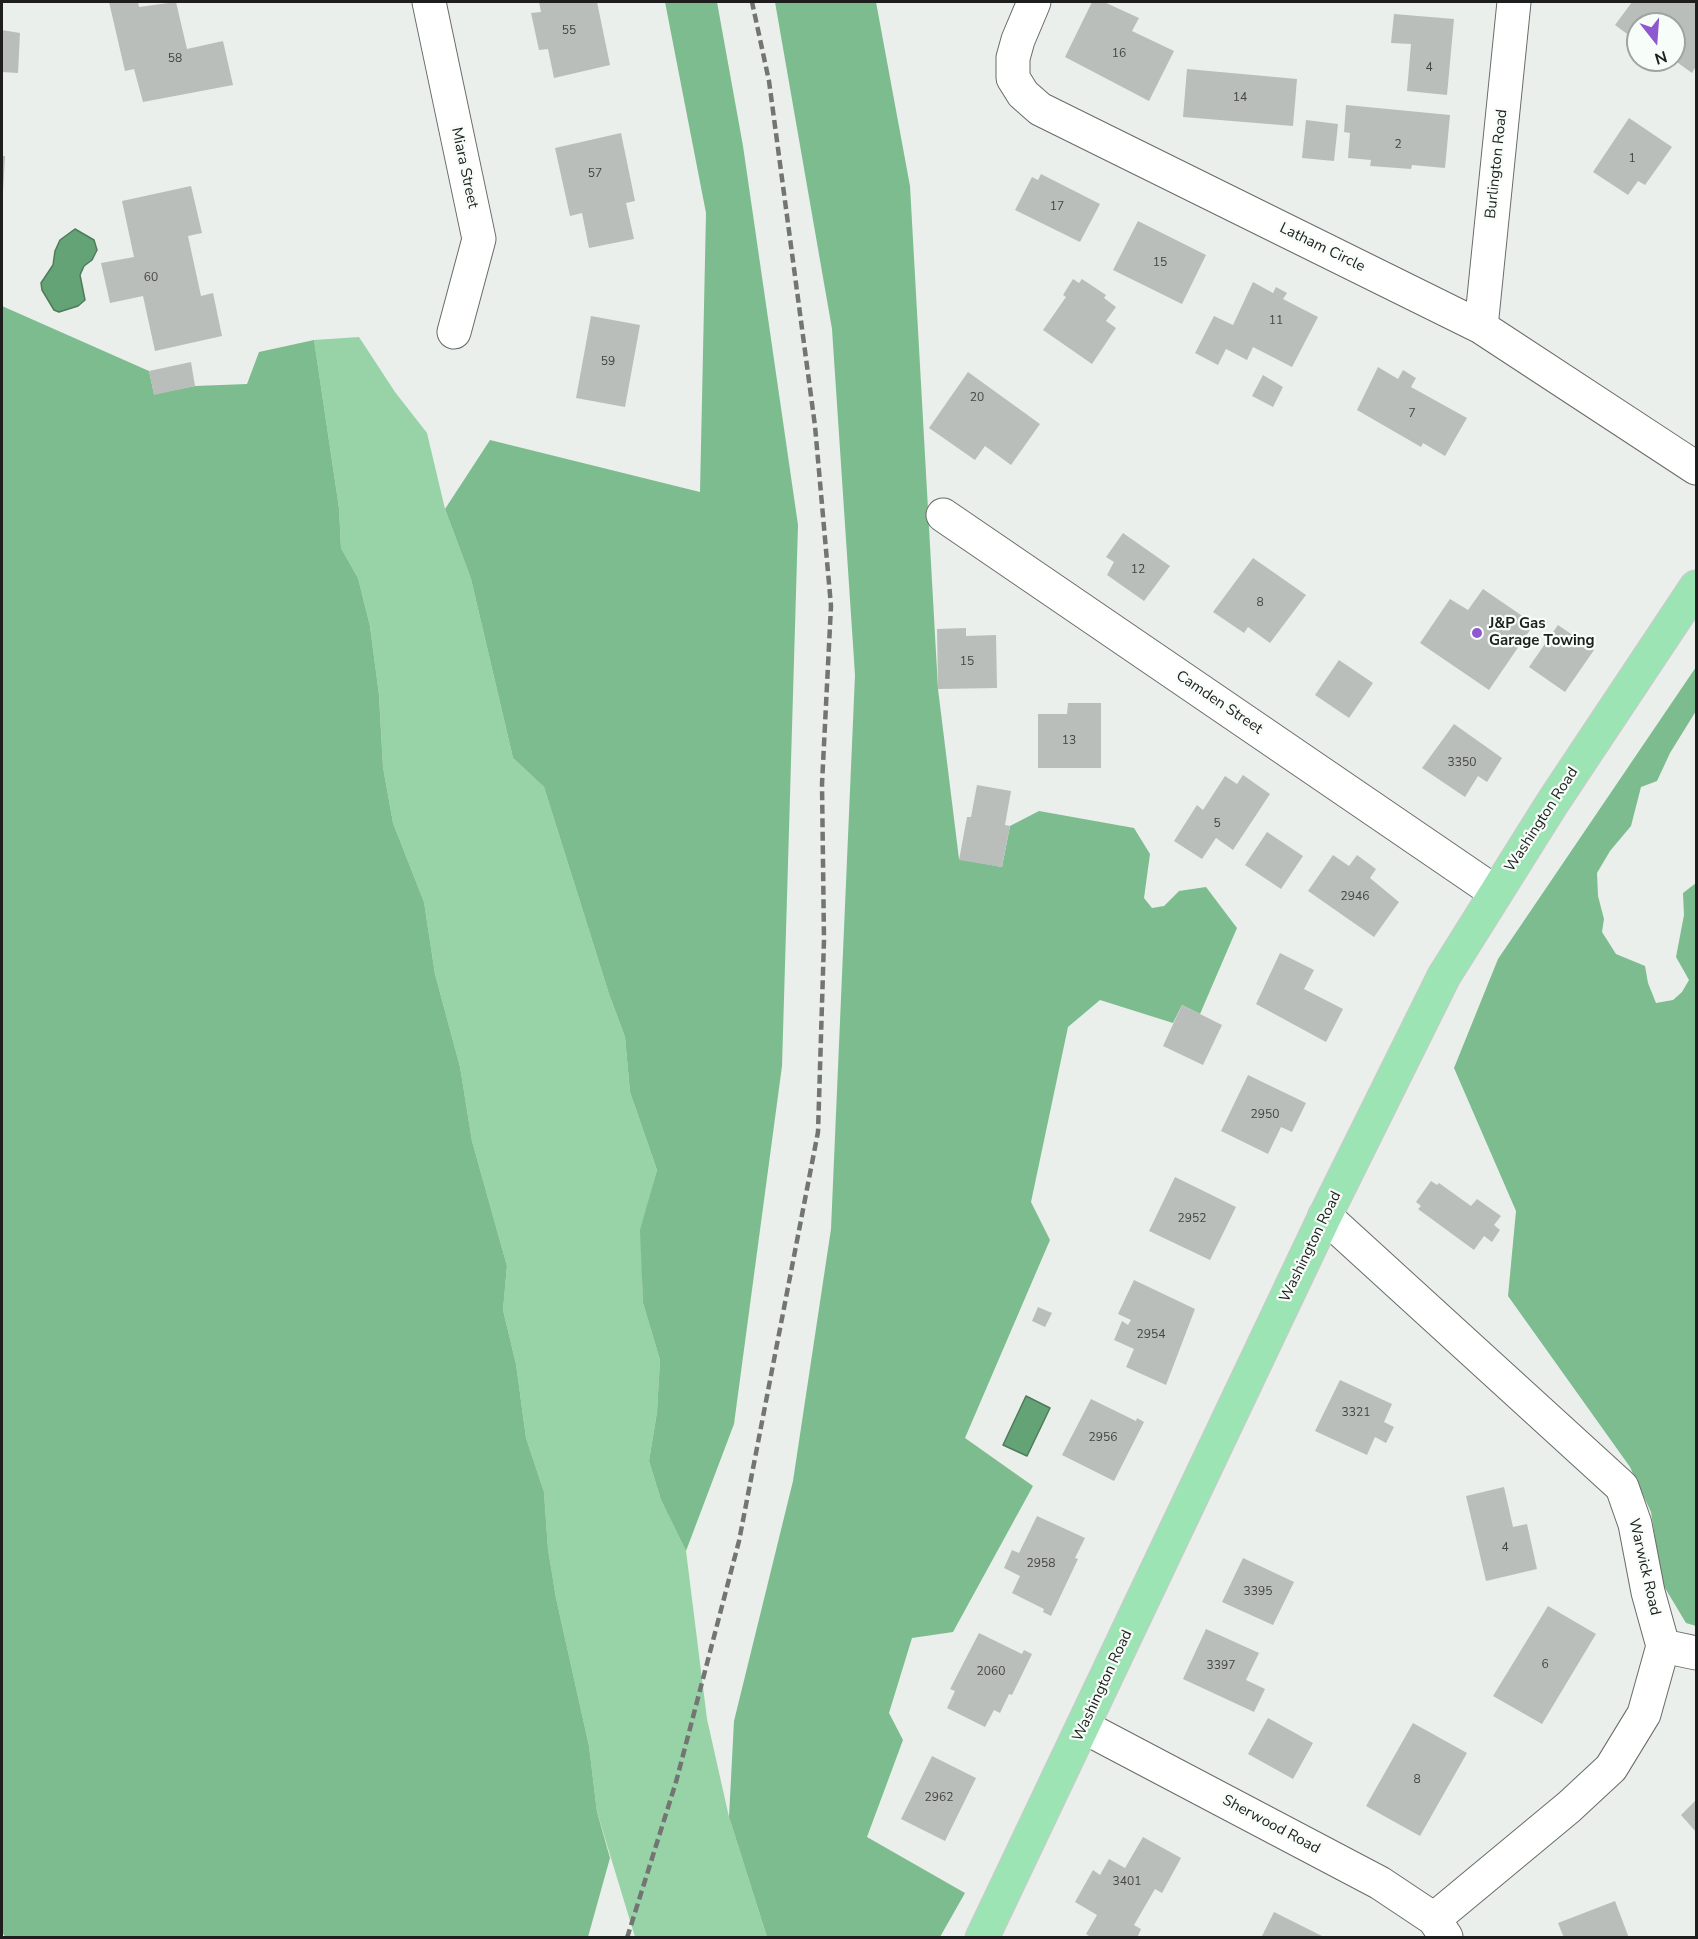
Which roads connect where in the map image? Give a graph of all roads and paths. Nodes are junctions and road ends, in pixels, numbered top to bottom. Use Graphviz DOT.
graph roads {
  1 [pos="429,2"];
  2 [pos="1034,2"];
  3 [pos="1514,2"];
  4 [pos="1481,327"];
  5 [pos="454,332"];
  6 [pos="1696,468"];
  7 [pos="943,515"];
  8 [pos="1696,587"];
  9 [pos="1495,891"];
  10 [pos="1326,1216"];
  11 [pos="1663,1646"];
  12 [pos="1696,1653"];
  13 [pos="1084,1727"];
  14 [pos="1440,1928"];
  15 [pos="982,1938"];
  1 -- 5 [label="street, Miara Street"];
  2 -- 4 [label="street, Latham Circle"];
  3 -- 4 [label="street, Burlington Road"];
  4 -- 6 [label="street, Latham Circle"];
  7 -- 9 [label="street, Camden Street"];
  8 -- 9 [label="main road, Washington Road"];
  9 -- 10 [label="main road, Washington Road"];
  10 -- 11 [label="street, Warwick Road"];
  10 -- 13 [label="main road, Washington Road"];
  11 -- 12 [label="street"];
  11 -- 14 [label="street"];
  13 -- 14 [label="street, Sherwood Road"];
  13 -- 15 [label="main road, Washington Road"];
}
